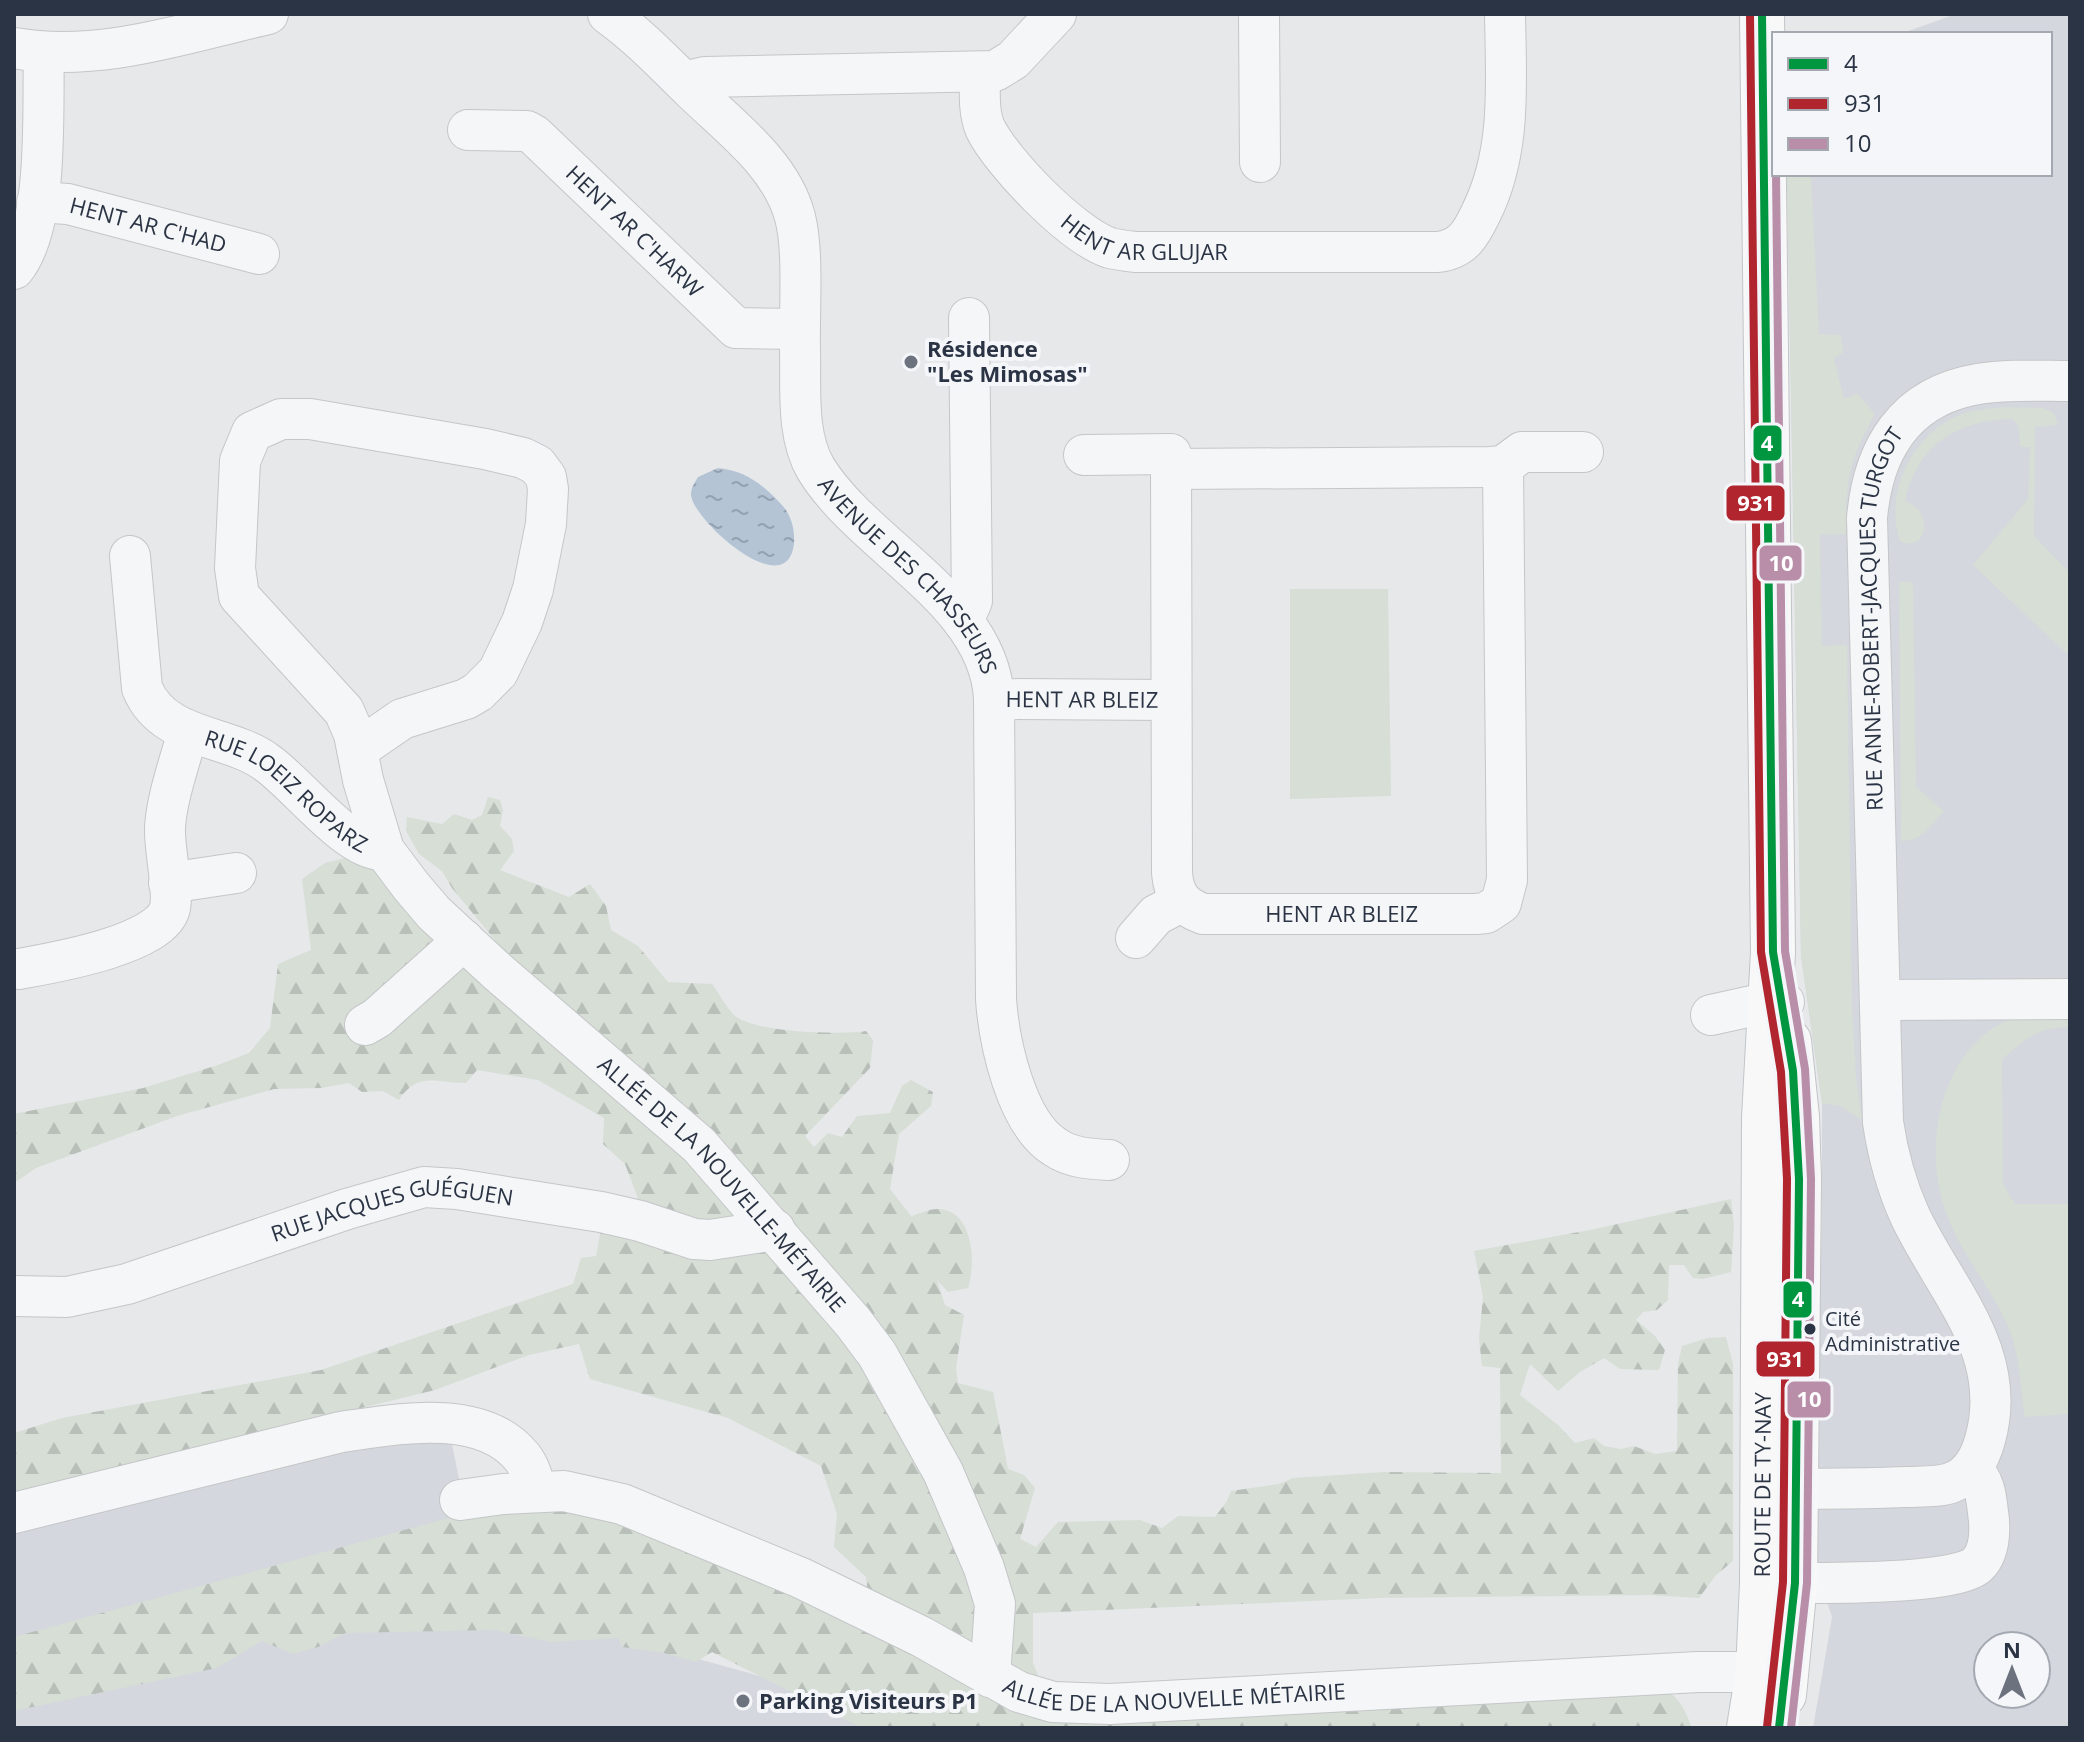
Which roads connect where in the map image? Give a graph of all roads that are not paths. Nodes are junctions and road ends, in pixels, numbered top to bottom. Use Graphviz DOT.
graph roads {
  1 [pos="268,14"];
  2 [pos="608,14"];
  3 [pos="1259,14"];
  4 [pos="1505,14"];
  5 [pos="1762,14"];
  6 [pos="1039,20"];
  7 [pos="29,50"];
  8 [pos="980,72"];
  9 [pos="684,82"];
  10 [pos="468,130"];
  11 [pos="1260,162"];
  12 [pos="37,202"];
  13 [pos="259,254"];
  14 [pos="14,269"];
  15 [pos="969,318"];
  16 [pos="800,329"];
  17 [pos="2070,381"];
  18 [pos="1583,452"];
  19 [pos="1084,455"];
  20 [pos="1503,466"];
  21 [pos="1171,469"];
  22 [pos="130,556"];
  23 [pos="963,621"];
  24 [pos="994,699"];
  25 [pos="1171,700"];
  26 [pos="188,731"];
  27 [pos="357,750"];
  28 [pos="384,850"];
  29 [pos="236,873"];
  30 [pos="169,883"];
  31 [pos="1181,902"];
  32 [pos="1136,938"];
  33 [pos="464,940"];
  34 [pos="19,969"];
  35 [pos="2070,999"];
  36 [pos="1880,1000"];
  37 [pos="1777,1002"];
  38 [pos="1711,1015"];
  39 [pos="365,1025"];
  40 [pos="1109,1160"];
  41 [pos="775,1230"];
  42 [pos="14,1296"];
  43 [pos="1972,1469"];
  44 [pos="1779,1488"];
  45 [pos="536,1491"];
  46 [pos="460,1500"];
  47 [pos="14,1513"];
  48 [pos="1778,1583"];
  49 [pos="1772,1674"];
  50 [pos="990,1677"];
  51 [pos="1749,1728"];
  52 [pos="1779,1728"];
  1 -- 7 [label="street"];
  2 -- 9 [label="street, AVENUE DES CHASSEURS"];
  3 -- 11 [label="street"];
  4 -- 8 [label="street, HENT AR GLUJAR"];
  5 -- 37 [label="main road, ROUTE DE TY-NAY"];
  6 -- 8 [label="street"];
  7 -- 12 [label="street"];
  8 -- 9 [label="street"];
  9 -- 16 [label="street, AVENUE DES CHASSEURS"];
  10 -- 16 [label="street, HENT AR C'HARW"];
  12 -- 13 [label="street, HENT AR C'HAD"];
  12 -- 14 [label="street"];
  15 -- 23 [label="street"];
  16 -- 23 [label="street, AVENUE DES CHASSEURS"];
  17 -- 36 [label="street, RUE ANNE-ROBERT-JACQUES TURGOT"];
  18 -- 20 [label="street"];
  19 -- 21 [label="street"];
  20 -- 21 [label="street"];
  20 -- 31 [label="street, HENT AR BLEIZ"];
  21 -- 25 [label="street, HENT AR BLEIZ"];
  22 -- 26 [label="street, RUE LOEIZ ROPARZ"];
  23 -- 24 [label="street, AVENUE DES CHASSEURS"];
  24 -- 25 [label="street, HENT AR BLEIZ"];
  24 -- 40 [label="street, AVENUE DES CHASSEURS"];
  25 -- 31 [label="street, HENT AR BLEIZ"];
  26 -- 28 [label="street, RUE LOEIZ ROPARZ"];
  26 -- 30 [label="street, RUE LOEIZ ROPARZ"];
  27 -- 27 [label="street, ALLÉE DE LA NOUVELLE-MÉTAIRIE"];
  27 -- 28 [label="street, ALLÉE DE LA NOUVELLE-MÉTAIRIE"];
  28 -- 33 [label="street, ALLÉE DE LA NOUVELLE-MÉTAIRIE"];
  29 -- 30 [label="street"];
  30 -- 34 [label="street, RUE LOEIZ ROPARZ"];
  31 -- 32 [label="street"];
  33 -- 39 [label="street"];
  33 -- 41 [label="street, ALLÉE DE LA NOUVELLE-MÉTAIRIE"];
  35 -- 36 [label="street"];
  36 -- 43 [label="street, RUE ANNE-ROBERT-JACQUES TURGOT"];
  37 -- 38 [label="street"];
  37 -- 44 [label="main road, ROUTE DE TY-NAY"];
  41 -- 42 [label="street, RUE JACQUES GUÉGUEN"];
  41 -- 50 [label="street, ALLÉE DE LA NOUVELLE-MÉTAIRIE"];
  43 -- 44 [label="street"];
  43 -- 48 [label="street"];
  44 -- 48 [label="main road, ROUTE DE TY-NAY"];
  45 -- 46 [label="street, ALLÉE DE LA NOUVELLE MÉTAIRIE"];
  45 -- 47 [label="street"];
  45 -- 50 [label="street, ALLÉE DE LA NOUVELLE MÉTAIRIE"];
  48 -- 49 [label="main road, ROUTE DE TY-NAY"];
  49 -- 50 [label="street, ALLÉE DE LA NOUVELLE MÉTAIRIE"];
  49 -- 51 [label="main road, ROUTE DE TY-NAY"];
  49 -- 52 [label="main road, ROUTE DE TY-NAY"];
}
